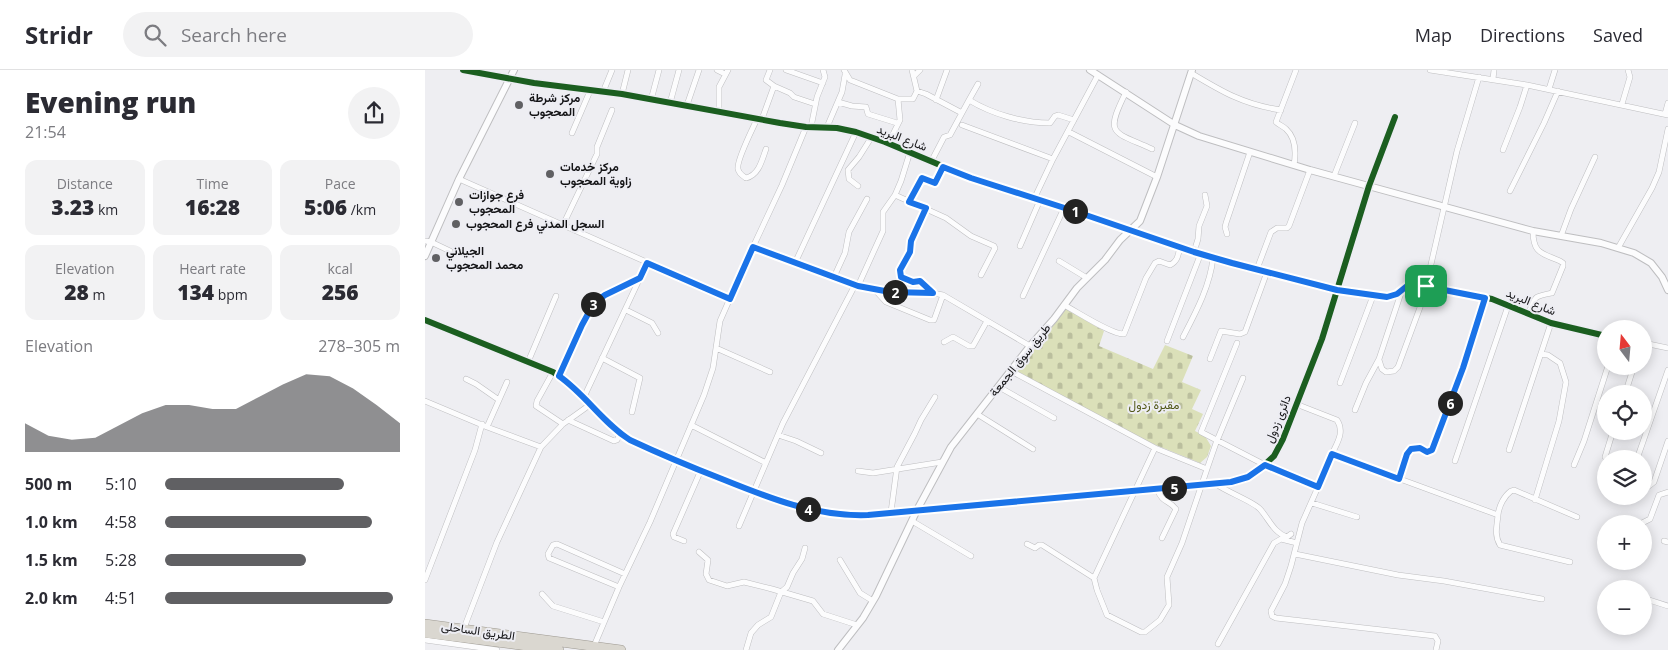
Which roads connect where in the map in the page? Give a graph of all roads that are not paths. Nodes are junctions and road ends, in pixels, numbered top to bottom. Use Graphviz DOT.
graph roads {
  1 [pos="463,70"];
  2 [pos="515,70"];
  3 [pos="612,70"];
  4 [pos="628,70"];
  5 [pos="659,70"];
  6 [pos="679,70"];
  7 [pos="699,70"];
  8 [pos="717,70"];
  9 [pos="770,70"];
  10 [pos="786,70"];
  11 [pos="823,70"];
  12 [pos="920,70"];
  13 [pos="947,70"];
  14 [pos="1091,70"];
  15 [pos="1296,70"];
  16 [pos="1430,70"];
  17 [pos="1494,70"];
  18 [pos="1555,70"];
  19 [pos="1628,70"];
  20 [pos="1192,71"];
  21 [pos="726,72"];
  22 [pos="845,72"];
  23 [pos="913,73"];
  24 [pos="1098,75"];
  25 [pos="1479,77"];
  26 [pos="511,78"];
  27 [pos="1493,79"];
  28 [pos="823,84"];
  29 [pos="978,84"];
  30 [pos="1527,84"];
  31 [pos="774,86"];
  32 [pos="1549,89"];
  33 [pos="591,91"];
  34 [pos="917,91"];
  35 [pos="1558,91"];
  36 [pos="603,92"];
  37 [pos="1126,92"];
  38 [pos="622,94"];
  39 [pos="898,99"];
  40 [pos="651,100"];
  41 [pos="936,100"];
  42 [pos="969,100"];
  43 [pos="838,102"];
  44 [pos="670,103"];
  45 [pos="1668,103"];
  46 [pos="815,104"];
  47 [pos="1622,104"];
  48 [pos="687,105"];
  49 [pos="612,110"];
  50 [pos="1281,110"];
  51 [pos="719,112"];
  52 [pos="962,113"];
  53 [pos="1666,115"];
  54 [pos="1395,117"];
  55 [pos="760,119"];
  56 [pos="1074,120"];
  57 [pos="1355,123"];
  58 [pos="897,124"];
  59 [pos="962,125"];
  60 [pos="1175,126"];
  61 [pos="808,127"];
  62 [pos="827,127"];
  63 [pos="1668,129"];
  64 [pos="856,132"];
  65 [pos="1069,132"];
  66 [pos="572,133"];
  67 [pos="871,138"];
  68 [pos="888,144"];
  69 [pos="766,149"];
  70 [pos="1152,149"];
  71 [pos="1503,150"];
  72 [pos="910,152"];
  73 [pos="1250,152"];
  74 [pos="1595,157"];
  75 [pos="1053,159"];
  76 [pos="931,162"];
  77 [pos="1294,165"];
  78 [pos="943,167"];
  79 [pos="1310,170"];
  80 [pos="1334,176"];
  81 [pos="1157,177"];
  82 [pos="459,178"];
  83 [pos="858,186"];
  84 [pos="1369,186"];
  85 [pos="1510,191"];
  86 [pos="895,195"];
  87 [pos="1205,195"];
  88 [pos="867,199"];
  89 [pos="1037,199"];
  90 [pos="909,202"];
  91 [pos="1443,207"];
  92 [pos="926,208"];
  93 [pos="1064,208"];
  94 [pos="563,226"];
  95 [pos="1131,231"];
  96 [pos="1533,231"];
  97 [pos="1227,234"];
  98 [pos="1561,236"];
  99 [pos="428,241"];
  100 [pos="1020,246"];
  101 [pos="753,247"];
  102 [pos="1180,247"];
  103 [pos="1619,248"];
  104 [pos="450,251"];
  105 [pos="1194,252"];
  106 [pos="1201,254"];
  107 [pos="425,256"];
  108 [pos="1213,258"];
  109 [pos="1059,261"];
  110 [pos="647,263"];
  111 [pos="795,263"];
  112 [pos="1257,269"];
  113 [pos="1267,272"];
  114 [pos="981,275"];
  115 [pos="834,277"];
  116 [pos="640,278"];
  117 [pos="1087,278"];
  118 [pos="857,285"];
  119 [pos="1426,286"];
  120 [pos="1667,286"];
  121 [pos="875,290"];
  122 [pos="1337,290"];
  123 [pos="1402,290"];
  124 [pos="933,293"];
  125 [pos="943,295"];
  126 [pos="556,296"];
  127 [pos="1023,296"];
  128 [pos="1373,296"];
  129 [pos="1485,298"];
  130 [pos="730,299"];
  131 [pos="1422,302"];
  132 [pos="1064,305"];
  133 [pos="1508,306"];
  134 [pos="626,310"];
  135 [pos="1528,315"];
  136 [pos="425,320"];
  137 [pos="987,321"];
  138 [pos="1551,323"];
  139 [pos="658,333"];
  140 [pos="1597,334"];
  141 [pos="1183,337"];
  142 [pos="1167,341"];
  143 [pos="945,342"];
  144 [pos="1237,343"];
  145 [pos="1653,345"];
  146 [pos="1030,346"];
  147 [pos="716,348"];
  148 [pos="1668,348"];
  149 [pos="1541,354"];
  150 [pos="602,358"];
  151 [pos="1210,359"];
  152 [pos="1379,359"];
  153 [pos="528,362"];
  154 [pos="1668,370"];
  155 [pos="1011,371"];
  156 [pos="553,372"];
  157 [pos="770,372"];
  158 [pos="1605,375"];
  159 [pos="559,376"];
  160 [pos="1243,378"];
  161 [pos="466,379"];
  162 [pos="507,382"];
  163 [pos="1339,383"];
  164 [pos="999,387"];
  165 [pos="935,396"];
  166 [pos="584,397"];
  167 [pos="425,400"];
  168 [pos="499,400"];
  169 [pos="591,404"];
  170 [pos="1296,404"];
  171 [pos="1355,410"];
  172 [pos="632,412"];
  173 [pos="977,414"];
  174 [pos="1054,418"];
  175 [pos="568,420"];
  176 [pos="563,424"];
  177 [pos="691,425"];
  178 [pos="484,426"];
  179 [pos="620,434"];
  180 [pos="778,435"];
  181 [pos="1217,440"];
  182 [pos="1668,440"];
  183 [pos="541,447"];
  184 [pos="1155,448"];
  185 [pos="1033,449"];
  186 [pos="1509,450"];
  187 [pos="1640,450"];
  188 [pos="821,453"];
  189 [pos="1332,454"];
  190 [pos="677,460"];
  191 [pos="1455,461"];
  192 [pos="943,462"];
  193 [pos="766,463"];
  194 [pos="1265,465"];
  195 [pos="1574,465"];
  196 [pos="1207,469"];
  197 [pos="701,470"];
  198 [pos="896,470"];
  199 [pos="858,471"];
  200 [pos="1399,479"];
  201 [pos="1216,484"];
  202 [pos="1652,484"];
  203 [pos="1201,485"];
  204 [pos="1318,487"];
  205 [pos="1157,489"];
  206 [pos="1135,491"];
  207 [pos="754,492"];
  208 [pos="1668,492"];
  209 [pos="1535,500"];
  210 [pos="1312,503"];
  211 [pos="917,510"];
  212 [pos="891,512"];
  213 [pos="1498,515"];
  214 [pos="1651,515"];
  215 [pos="1357,517"];
  216 [pos="1577,517"];
  217 [pos="912,521"];
  218 [pos="739,526"];
  219 [pos="1291,534"];
  220 [pos="1162,538"];
  221 [pos="684,541"];
  222 [pos="1297,543"];
  223 [pos="1027,544"];
  224 [pos="805,548"];
  225 [pos="699,552"];
  226 [pos="1295,554"];
  227 [pos="971,556"];
  228 [pos="841,560"];
  229 [pos="1570,562"];
  230 [pos="625,574"];
  231 [pos="1094,578"];
  232 [pos="425,580"];
  233 [pos="619,588"];
  234 [pos="781,592"];
  235 [pos="542,594"];
  236 [pos="1542,600"];
  237 [pos="873,601"];
  238 [pos="1652,601"];
  239 [pos="1668,606"];
  240 [pos="605,622"];
  241 [pos="425,624"];
  242 [pos="857,625"];
  243 [pos="425,633"];
  244 [pos="425,640"];
  245 [pos="462,640"];
  246 [pos="1219,644"];
  247 [pos="594,647"];
  248 [pos="497,650"];
  249 [pos="559,650"];
  250 [pos="621,650"];
  251 [pos="746,650"];
  252 [pos="838,650"];
  253 [pos="1437,650"];
  1 -- 26 [label="street, شارع البريد"];
  2 -- 26 [label="street"];
  3 -- 36 [label="street"];
  4 -- 38 [label="street"];
  5 -- 40 [label="street"];
  6 -- 44 [label="street"];
  7 -- 48 [label="street"];
  8 -- 21 [label="street"];
  9 -- 31 [label="street"];
  10 -- 28 [label="street"];
  11 -- 28 [label="street"];
  12 -- 23 [label="street"];
  13 -- 41 [label="street"];
  14 -- 24 [label="street"];
  15 -- 50 [label="street"];
  16 -- 25 [label="street"];
  17 -- 27 [label="street"];
  18 -- 32 [label="street"];
  19 -- 47 [label="street"];
  20 -- 50 [label="street"];
  20 -- 60 [label="street, طريق سوق الجمعة"];
  21 -- 51 [label="street"];
  22 -- 39 [label="street"];
  22 -- 43 [label="street"];
  23 -- 34 [label="street"];
  24 -- 37 [label="street"];
  24 -- 56 [label="street"];
  25 -- 27 [label="street"];
  25 -- 91 [label="street"];
  26 -- 33 [label="street, شارع البريد"];
  26 -- 82 [label="street"];
  27 -- 30 [label="street"];
  28 -- 46 [label="street"];
  29 -- 42 [label="street"];
  30 -- 32 [label="street"];
  30 -- 71 [label="street"];
  31 -- 46 [label="street"];
  31 -- 55 [label="street"];
  32 -- 35 [label="street"];
  33 -- 36 [label="street, شارع البريد"];
  33 -- 66 [label="street"];
  34 -- 39 [label="street"];
  34 -- 41 [label="street"];
  35 -- 47 [label="street"];
  35 -- 85 [label="street"];
  36 -- 38 [label="street, شارع البريد"];
  37 -- 60 [label="street"];
  37 -- 70 [label="street"];
  38 -- 40 [label="street, شارع البريد"];
  39 -- 58 [label="street"];
  40 -- 44 [label="street, شارع البريد"];
  41 -- 52 [label="street"];
  42 -- 52 [label="street"];
  42 -- 56 [label="street"];
  43 -- 58 [label="street"];
  43 -- 62 [label="street"];
  44 -- 48 [label="street, شارع البريد"];
  45 -- 53 [label="street"];
  46 -- 61 [label="street"];
  47 -- 53 [label="street"];
  48 -- 51 [label="street, شارع البريد"];
  49 -- 94 [label="street"];
  50 -- 77 [label="street"];
  51 -- 55 [label="street, شارع البريد"];
  52 -- 76 [label="street"];
  54 -- 84 [label="street, دائرى زدول"];
  55 -- 61 [label="street, شارع البريد"];
  55 -- 69 [label="street"];
  56 -- 65 [label="street"];
  57 -- 80 [label="street"];
  58 -- 68 [label="street"];
  59 -- 75 [label="street"];
  60 -- 73 [label="street"];
  60 -- 81 [label="street, طريق سوق الجمعة"];
  61 -- 62 [label="street, شارع البريد"];
  61 -- 101 [label="street"];
  62 -- 64 [label="street, شارع البريد"];
  63 -- 103 [label="street"];
  64 -- 67 [label="street, شارع البريد"];
  64 -- 111 [label="street"];
  65 -- 75 [label="street"];
  65 -- 81 [label="street"];
  67 -- 68 [label="street, شارع البريد"];
  67 -- 83 [label="street"];
  68 -- 72 [label="street, شارع البريد"];
  72 -- 76 [label="street, شارع البريد"];
  72 -- 86 [label="street"];
  73 -- 77 [label="street"];
  73 -- 97 [label="street"];
  74 -- 98 [label="street"];
  75 -- 89 [label="street"];
  76 -- 78 [label="street, شارع البريد"];
  77 -- 79 [label="street"];
  78 -- 89 [label="street, شارع البريد"];
  78 -- 90 [label="street"];
  79 -- 80 [label="street"];
  79 -- 112 [label="street"];
  80 -- 84 [label="street"];
  81 -- 95 [label="street, طريق سوق الجمعة"];
  82 -- 94 [label="street"];
  82 -- 99 [label="street"];
  84 -- 91 [label="street"];
  84 -- 122 [label="street, دائرى زدول"];
  86 -- 90 [label="street"];
  86 -- 118 [label="street"];
  87 -- 105 [label="street"];
  88 -- 115 [label="street"];
  89 -- 93 [label="street, شارع البريد"];
  89 -- 100 [label="street"];
  90 -- 92 [label="street"];
  91 -- 96 [label="street"];
  91 -- 119 [label="street"];
  92 -- 114 [label="street"];
  92 -- 124 [label="street"];
  93 -- 95 [label="street, شارع البريد"];
  93 -- 127 [label="street"];
  94 -- 110 [label="street"];
  95 -- 102 [label="street, شارع البريد"];
  95 -- 117 [label="street, طريق سوق الجمعة"];
  96 -- 98 [label="street"];
  96 -- 135 [label="street"];
  98 -- 103 [label="street"];
  99 -- 104 [label="street"];
  99 -- 107 [label="street"];
  101 -- 111 [label="street"];
  101 -- 130 [label="street"];
  102 -- 105 [label="street, شارع البريد"];
  102 -- 132 [label="street"];
  103 -- 120 [label="street"];
  105 -- 106 [label="street, شارع البريد"];
  106 -- 108 [label="street, شارع البريد"];
  106 -- 142 [label="street"];
  108 -- 112 [label="street, شارع البريد"];
  108 -- 141 [label="street"];
  109 -- 117 [label="street"];
  110 -- 116 [label="street"];
  110 -- 130 [label="street"];
  111 -- 115 [label="street"];
  112 -- 113 [label="street, شارع البريد"];
  113 -- 122 [label="street, شارع البريد"];
  113 -- 151 [label="street"];
  115 -- 118 [label="street"];
  116 -- 134 [label="street"];
  116 -- 159 [label="street"];
  117 -- 132 [label="street, طريق سوق الجمعة"];
  118 -- 121 [label="street"];
  118 -- 180 [label="street"];
  119 -- 123 [label="street, شارع البريد"];
  119 -- 129 [label="street, شارع البريد"];
  121 -- 124 [label="street"];
  121 -- 125 [label="street"];
  122 -- 128 [label="street, شارع البريد"];
  122 -- 170 [label="street, دائرى زدول"];
  123 -- 128 [label="street, شارع البريد"];
  123 -- 152 [label="street"];
  124 -- 125 [label="street"];
  125 -- 137 [label="street"];
  126 -- 153 [label="street"];
  128 -- 163 [label="street"];
  129 -- 133 [label="street, شارع البريد"];
  129 -- 200 [label="street"];
  130 -- 147 [label="street"];
  131 -- 152 [label="street"];
  132 -- 146 [label="street, طريق سوق الجمعة"];
  133 -- 135 [label="street, شارع البريد"];
  133 -- 191 [label="street"];
  134 -- 139 [label="street"];
  134 -- 150 [label="street"];
  135 -- 138 [label="street, شارع البريد"];
  136 -- 153 [label="street"];
  137 -- 143 [label="street"];
  137 -- 146 [label="street"];
  138 -- 140 [label="street, شارع البريد"];
  138 -- 149 [label="street"];
  144 -- 181 [label="street"];
  145 -- 148 [label="street"];
  146 -- 155 [label="street, طريق سوق الجمعة"];
  147 -- 157 [label="street"];
  147 -- 177 [label="street"];
  149 -- 186 [label="street"];
  149 -- 209 [label="street"];
  150 -- 166 [label="street"];
  150 -- 172 [label="street"];
  152 -- 171 [label="street"];
  153 -- 156 [label="street"];
  154 -- 187 [label="street"];
  155 -- 164 [label="street, طريق سوق الجمعة"];
  155 -- 184 [label="street"];
  156 -- 159 [label="street"];
  156 -- 176 [label="street"];
  158 -- 195 [label="street"];
  159 -- 166 [label="street"];
  160 -- 181 [label="street"];
  161 -- 168 [label="street"];
  162 -- 168 [label="street"];
  164 -- 173 [label="street, طريق سوق الجمعة"];
  164 -- 174 [label="street"];
  165 -- 198 [label="street"];
  166 -- 169 [label="street"];
  167 -- 178 [label="street"];
  168 -- 178 [label="street"];
  169 -- 175 [label="street"];
  169 -- 179 [label="street"];
  170 -- 189 [label="street"];
  170 -- 194 [label="street, دائرى زدول"];
  173 -- 185 [label="street"];
  173 -- 192 [label="street, طريق سوق الجمعة"];
  175 -- 176 [label="street"];
  175 -- 179 [label="street"];
  176 -- 183 [label="street"];
  177 -- 190 [label="street"];
  177 -- 193 [label="street"];
  178 -- 183 [label="street"];
  178 -- 232 [label="street"];
  179 -- 190 [label="street, دائرى زدول"];
  180 -- 188 [label="street"];
  180 -- 193 [label="street"];
  181 -- 194 [label="street"];
  181 -- 196 [label="street"];
  182 -- 202 [label="street"];
  183 -- 245 [label="street"];
  184 -- 196 [label="street"];
  184 -- 206 [label="street"];
  189 -- 200 [label="street"];
  189 -- 204 [label="street"];
  190 -- 197 [label="street, دائرى زدول"];
  190 -- 230 [label="street"];
  192 -- 198 [label="street"];
  192 -- 211 [label="street, طريق سوق الجمعة"];
  193 -- 207 [label="street"];
  194 -- 201 [label="street, دائرى زدول"];
  194 -- 204 [label="street"];
  196 -- 203 [label="street"];
  197 -- 207 [label="street, دائرى زدول"];
  197 -- 221 [label="street"];
  198 -- 199 [label="street"];
  198 -- 212 [label="street"];
  200 -- 213 [label="street"];
  201 -- 203 [label="street, دائرى زدول"];
  201 -- 219 [label="street"];
  203 -- 205 [label="street, دائرى زدول"];
  203 -- 231 [label="street"];
  204 -- 210 [label="street"];
  205 -- 206 [label="street, دائرى زدول"];
  205 -- 220 [label="street"];
  206 -- 211 [label="street, دائرى زدول"];
  206 -- 231 [label="street"];
  207 -- 212 [label="street, دائرى زدول"];
  207 -- 218 [label="street"];
  208 -- 214 [label="street"];
  209 -- 213 [label="street"];
  209 -- 216 [label="street"];
  210 -- 215 [label="street"];
  210 -- 222 [label="street"];
  211 -- 212 [label="street, دائرى زدول"];
  211 -- 217 [label="street, طريق سوق الجمعة"];
  213 -- 229 [label="street"];
  217 -- 227 [label="street"];
  217 -- 237 [label="street, طريق سوق الجمعة"];
  222 -- 226 [label="street"];
  222 -- 246 [label="street"];
  223 -- 231 [label="street"];
  224 -- 234 [label="street"];
  225 -- 234 [label="street"];
  226 -- 236 [label="street"];
  226 -- 253 [label="street"];
  228 -- 237 [label="street"];
  230 -- 233 [label="street"];
  230 -- 233 [label="street"];
  233 -- 240 [label="street"];
  234 -- 242 [label="street"];
  234 -- 251 [label="street"];
  235 -- 240 [label="street"];
  237 -- 242 [label="street, طريق سوق الجمعة"];
  238 -- 239 [label="street"];
  240 -- 247 [label="street"];
  241 -- 245 [label="highway, الطريق الساحلى"];
  242 -- 252 [label="street, طريق سوق الجمعة"];
  243 -- 245 [label="highway, الطريق الساحلى"];
  244 -- 245 [label="street"];
  245 -- 247 [label="highway, الطريق الساحلى"];
  245 -- 248 [label="street"];
  245 -- 249 [label="highway, الطريق الساحلى"];
  247 -- 250 [label="highway, الطريق الساحلى"];
}
